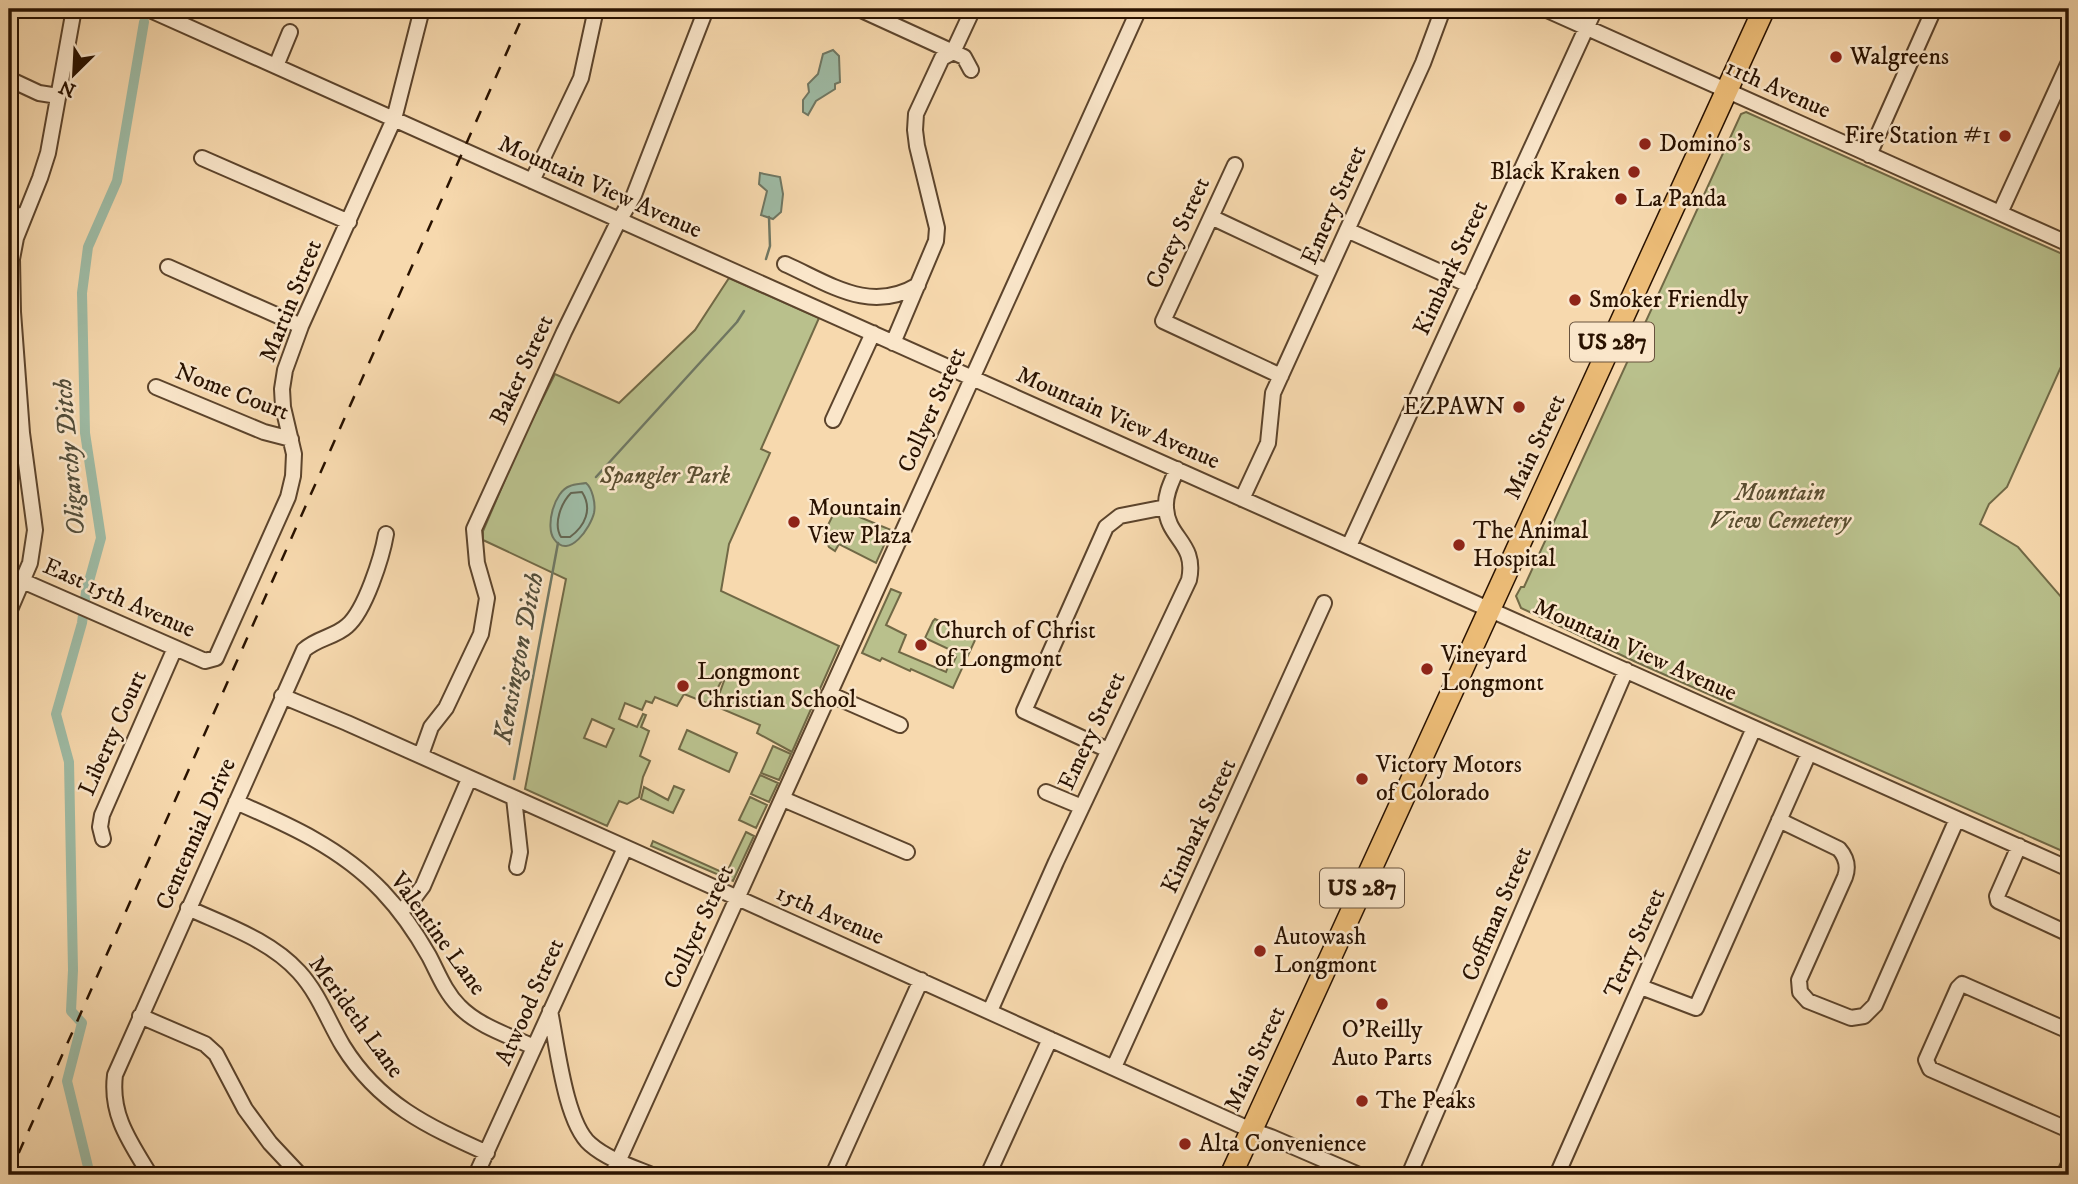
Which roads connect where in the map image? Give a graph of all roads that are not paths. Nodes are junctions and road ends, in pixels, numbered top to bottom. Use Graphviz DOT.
graph roads {
  1 [pos="74,9"];
  2 [pos="148,9"];
  3 [pos="422,9"];
  4 [pos="596,9"];
  5 [pos="708,9"];
  6 [pos="859,9"];
  7 [pos="973,9"];
  8 [pos="1139,9"];
  9 [pos="1443,9"];
  10 [pos="1545,9"];
  11 [pos="1595,9"];
  12 [pos="1764,9"];
  13 [pos="1934,9"];
  14 [pos="1586,27"];
  15 [pos="290,32"];
  16 [pos="953,52"];
  17 [pos="2069,62"];
  18 [pos="276,66"];
  19 [pos="971,69"];
  20 [pos="9,79"];
  21 [pos="1726,91"];
  22 [pos="58,96"];
  23 [pos="394,119"];
  24 [pos="1869,155"];
  25 [pos="202,158"];
  26 [pos="1235,165"];
  27 [pos="532,181"];
  28 [pos="9,211"];
  29 [pos="2000,213"];
  30 [pos="1211,217"];
  31 [pos="24,218"];
  32 [pos="620,220"];
  33 [pos="349,222"];
  34 [pos="1348,230"];
  35 [pos="2069,244"];
  36 [pos="785,264"];
  37 [pos="168,267"];
  38 [pos="1328,272"];
  39 [pos="918,285"];
  40 [pos="1469,285"];
  41 [pos="11,312"];
  42 [pos="301,326"];
  43 [pos="873,333"];
  44 [pos="893,343"];
  45 [pos="1281,376"];
  46 [pos="972,378"];
  47 [pos="156,387"];
  48 [pos="834,419"];
  49 [pos="15,434"];
  50 [pos="291,439"];
  51 [pos="1177,469"];
  52 [pos="1242,499"];
  53 [pos="1166,507"];
  54 [pos="386,534"];
  55 [pos="1349,547"];
  56 [pos="9,575"];
  57 [pos="23,581"];
  58 [pos="1324,603"];
  59 [pos="1489,609"];
  60 [pos="9,612"];
  61 [pos="175,648"];
  62 [pos="212,660"];
  63 [pos="1626,670"];
  64 [pos="829,694"];
  65 [pos="282,696"];
  66 [pos="900,725"];
  67 [pos="1754,727"];
  68 [pos="1108,750"];
  69 [pos="1809,753"];
  70 [pos="421,755"];
  71 [pos="469,779"];
  72 [pos="1046,792"];
  73 [pos="514,798"];
  74 [pos="783,799"];
  75 [pos="236,802"];
  76 [pos="1082,807"];
  77 [pos="1957,819"];
  78 [pos="1779,820"];
  79 [pos="103,838"];
  80 [pos="2019,846"];
  81 [pos="625,848"];
  82 [pos="907,852"];
  83 [pos="517,867"];
  84 [pos="2069,869"];
  85 [pos="737,899"];
  86 [pos="188,908"];
  87 [pos="400,912"];
  88 [pos="2069,934"];
  89 [pos="921,981"];
  90 [pos="1641,987"];
  91 [pos="550,1011"];
  92 [pos="990,1011"];
  93 [pos="140,1016"];
  94 [pos="2069,1031"];
  95 [pos="1051,1039"];
  96 [pos="534,1047"];
  97 [pos="1114,1067"];
  98 [pos="1251,1130"];
  99 [pos="2069,1130"];
  100 [pos="487,1153"];
  101 [pos="618,1160"];
  102 [pos="2069,1164"];
  103 [pos="150,1175"];
  104 [pos="300,1175"];
  105 [pos="476,1175"];
  106 [pos="612,1175"];
  107 [pos="652,1175"];
  108 [pos="833,1175"];
  109 [pos="988,1175"];
  110 [pos="1231,1175"];
  111 [pos="1359,1175"];
  112 [pos="1409,1175"];
  113 [pos="1557,1175"];
  114 [pos="2064,1175"];
  1 -- 22 [label="street"];
  2 -- 18 [label="street, Mountain View Avenue"];
  3 -- 23 [label="street, Martin Street"];
  4 -- 27 [label="street"];
  5 -- 32 [label="street, Baker Street"];
  6 -- 16 [label="street"];
  7 -- 16 [label="street"];
  8 -- 46 [label="street, Collyer Street"];
  9 -- 34 [label="street, Emery Street"];
  10 -- 14 [label="street, 11th Avenue"];
  11 -- 14 [label="street, Kimbark Street"];
  12 -- 21 [label="highway, Main Street / US 287"];
  13 -- 24 [label="street"];
  14 -- 21 [label="street, 11th Avenue"];
  14 -- 40 [label="street, Kimbark Street"];
  15 -- 18 [label="street"];
  16 -- 19 [label="street"];
  16 -- 39 [label="street"];
  17 -- 29 [label="street"];
  18 -- 23 [label="street, Mountain View Avenue"];
  20 -- 22 [label="street"];
  21 -- 24 [label="street, 11th Avenue"];
  21 -- 59 [label="highway, Main Street / US 287"];
  22 -- 31 [label="street"];
  23 -- 27 [label="street, Mountain View Avenue"];
  23 -- 33 [label="street, Martin Street"];
  24 -- 29 [label="street, 11th Avenue"];
  25 -- 33 [label="street"];
  26 -- 30 [label="street, Corey Street"];
  27 -- 32 [label="street, Mountain View Avenue"];
  28 -- 31 [label="street"];
  29 -- 35 [label="street, 11th Avenue"];
  30 -- 38 [label="street"];
  30 -- 45 [label="street, Corey Street"];
  31 -- 41 [label="street"];
  32 -- 43 [label="street, Mountain View Avenue"];
  32 -- 70 [label="street, Baker Street"];
  33 -- 42 [label="street, Martin Street"];
  34 -- 38 [label="street, Emery Street"];
  34 -- 40 [label="street"];
  36 -- 39 [label="street"];
  37 -- 42 [label="street"];
  38 -- 45 [label="street, Emery Street"];
  39 -- 44 [label="street"];
  40 -- 55 [label="street, Kimbark Street"];
  41 -- 49 [label="street"];
  42 -- 50 [label="street, Martin Street"];
  43 -- 44 [label="street, Mountain View Avenue"];
  43 -- 48 [label="street"];
  44 -- 46 [label="street, Mountain View Avenue"];
  45 -- 52 [label="street, Emery Street"];
  46 -- 51 [label="street, Mountain View Avenue"];
  46 -- 64 [label="street, Collyer Street"];
  47 -- 50 [label="street, Nome Court"];
  49 -- 57 [label="street"];
  50 -- 62 [label="street, Martin Street"];
  51 -- 52 [label="street, Mountain View Avenue"];
  51 -- 53 [label="street"];
  52 -- 55 [label="street, Mountain View Avenue"];
  53 -- 68 [label="street, Emery Street"];
  53 -- 68 [label="street"];
  54 -- 65 [label="street, Centennial Drive"];
  55 -- 59 [label="street, Mountain View Avenue"];
  56 -- 57 [label="street, East 15th Avenue"];
  57 -- 60 [label="street"];
  57 -- 61 [label="street, East 15th Avenue"];
  58 -- 97 [label="street, Kimbark Street"];
  59 -- 63 [label="street, Mountain View Avenue"];
  59 -- 98 [label="highway, Main Street / US 287"];
  61 -- 62 [label="street, East 15th Avenue"];
  61 -- 79 [label="street, Liberty Court"];
  63 -- 67 [label="street, Mountain View Avenue"];
  63 -- 112 [label="street, Coffman Street"];
  64 -- 66 [label="street"];
  64 -- 74 [label="street, Collyer Street"];
  65 -- 70 [label="street, 15th Avenue"];
  65 -- 75 [label="street, Centennial Drive"];
  67 -- 69 [label="street, Mountain View Avenue"];
  67 -- 90 [label="street, Terry Street"];
  68 -- 76 [label="street, Emery Street"];
  69 -- 77 [label="street, Mountain View Avenue"];
  69 -- 78 [label="street"];
  70 -- 71 [label="street, 15th Avenue"];
  71 -- 73 [label="street, 15th Avenue"];
  71 -- 87 [label="street"];
  72 -- 76 [label="street"];
  73 -- 81 [label="street, 15th Avenue"];
  73 -- 83 [label="street"];
  74 -- 82 [label="street"];
  74 -- 85 [label="street, Collyer Street"];
  75 -- 86 [label="street, Centennial Drive"];
  75 -- 87 [label="street, Valentine Lane"];
  76 -- 92 [label="street, Emery Street"];
  77 -- 78 [label="street"];
  77 -- 80 [label="street, Mountain View Avenue"];
  78 -- 90 [label="street"];
  80 -- 84 [label="street, Mountain View Avenue"];
  80 -- 88 [label="street"];
  81 -- 85 [label="street, 15th Avenue"];
  81 -- 91 [label="street, Atwood Street"];
  85 -- 89 [label="street, 15th Avenue"];
  85 -- 101 [label="street, Collyer Street"];
  86 -- 93 [label="street, Centennial Drive"];
  86 -- 100 [label="street, Merideth Lane"];
  87 -- 96 [label="street, Valentine Lane"];
  89 -- 92 [label="street, 15th Avenue"];
  89 -- 108 [label="street"];
  90 -- 113 [label="street, Terry Street"];
  91 -- 96 [label="street, Atwood Street"];
  91 -- 101 [label="street"];
  92 -- 95 [label="street, 15th Avenue"];
  93 -- 103 [label="street, Centennial Drive"];
  93 -- 104 [label="street"];
  94 -- 99 [label="street"];
  95 -- 97 [label="street, 15th Avenue"];
  95 -- 109 [label="street"];
  96 -- 100 [label="street, Atwood Street"];
  97 -- 98 [label="street, 15th Avenue"];
  98 -- 110 [label="highway, Main Street / US 287"];
  98 -- 111 [label="street, 15th Avenue"];
  100 -- 105 [label="street, Atwood Street"];
  101 -- 106 [label="street, Collyer Street"];
  101 -- 107 [label="street"];
  102 -- 114 [label="street"];
}
